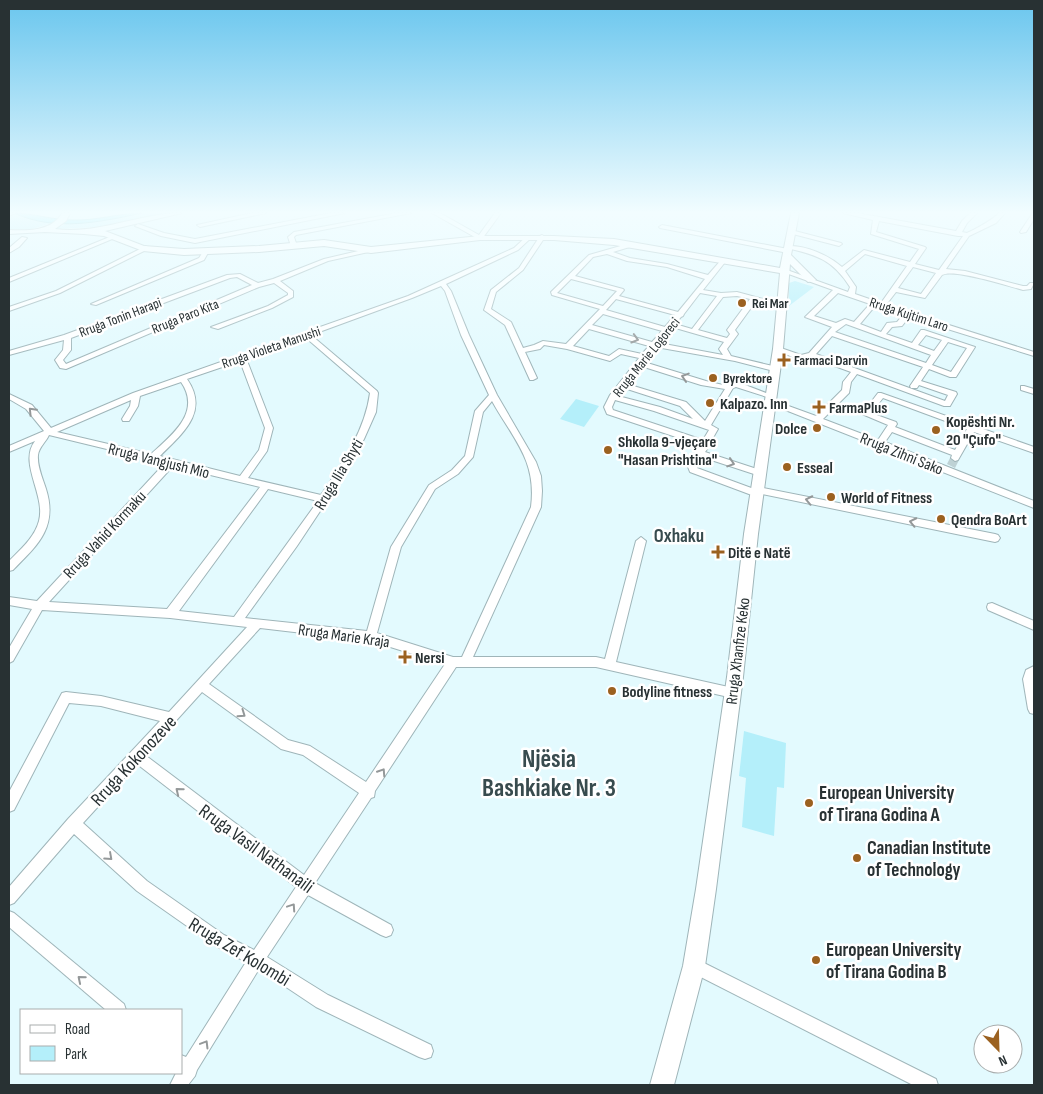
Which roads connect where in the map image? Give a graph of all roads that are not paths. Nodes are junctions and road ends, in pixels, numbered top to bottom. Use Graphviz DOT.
graph roads {
  1 [pos="45,264"];
  2 [pos="114,264"];
  3 [pos="190,264"];
  4 [pos="317,264"];
  5 [pos="485,264"];
  6 [pos="524,264"];
  7 [pos="582,264"];
  8 [pos="657,264"];
  9 [pos="721,264"];
  10 [pos="787,264"];
  11 [pos="789,264"];
  12 [pos="791,264"];
  13 [pos="834,264"];
  14 [pos="849,264"];
  15 [pos="907,264"];
  16 [pos="948,264"];
  17 [pos="911,265"];
  18 [pos="843,270"];
  19 [pos="943,272"];
  20 [pos="567,278"];
  21 [pos="710,278"];
  22 [pos="9,280"];
  23 [pos="811,280"];
  24 [pos="275,282"];
  25 [pos="443,284"];
  26 [pos="1032,284"];
  27 [pos="257,285"];
  28 [pos="894,289"];
  29 [pos="700,290"];
  30 [pos="836,290"];
  31 [pos="721,295"];
  32 [pos="851,295"];
  33 [pos="616,296"];
  34 [pos="754,298"];
  35 [pos="874,303"];
  36 [pos="94,304"];
  37 [pos="782,304"];
  38 [pos="882,306"];
  39 [pos="9,309"];
  40 [pos="603,310"];
  41 [pos="907,314"];
  42 [pos="681,315"];
  43 [pos="856,324"];
  44 [pos="588,326"];
  45 [pos="837,326"];
  46 [pos="215,327"];
  47 [pos="670,328"];
  48 [pos="694,331"];
  49 [pos="884,332"];
  50 [pos="830,333"];
  51 [pos="307,335"];
  52 [pos="67,337"];
  53 [pos="946,339"];
  54 [pos="728,341"];
  55 [pos="655,345"];
  56 [pos="913,346"];
  57 [pos="568,347"];
  58 [pos="778,349"];
  59 [pos="521,351"];
  60 [pos="9,353"];
  61 [pos="813,353"];
  62 [pos="935,354"];
  63 [pos="1034,354"];
  64 [pos="242,357"];
  65 [pos="728,358"];
  66 [pos="642,360"];
  67 [pos="928,366"];
  68 [pos="774,369"];
  69 [pos="856,371"];
  70 [pos="182,378"];
  71 [pos="533,378"];
  72 [pos="622,385"];
  73 [pos="914,386"];
  74 [pos="730,387"];
  75 [pos="1024,388"];
  76 [pos="1034,392"];
  77 [pos="136,394"];
  78 [pos="493,395"];
  79 [pos="9,396"];
  80 [pos="926,396"];
  81 [pos="613,397"];
  82 [pos="770,399"];
  83 [pos="918,408"];
  84 [pos="126,419"];
  85 [pos="818,419"];
  86 [pos="705,425"];
  87 [pos="890,428"];
  88 [pos="972,428"];
  89 [pos="50,432"];
  90 [pos="707,444"];
  91 [pos="880,444"];
  92 [pos="9,449"];
  93 [pos="1034,450"];
  94 [pos="701,454"];
  95 [pos="152,459"];
  96 [pos="953,462"];
  97 [pos="170,463"];
  98 [pos="760,472"];
  99 [pos="242,479"];
  100 [pos="266,485"];
  101 [pos="757,492"];
  102 [pos="324,500"];
  103 [pos="1034,505"];
  104 [pos="995,538"];
  105 [pos="640,541"];
  106 [pos="9,567"];
  107 [pos="9,601"];
  108 [pos="39,606"];
  109 [pos="992,607"];
  110 [pos="170,614"];
  111 [pos="237,621"];
  112 [pos="258,623"];
  113 [pos="1034,626"];
  114 [pos="371,636"];
  115 [pos="9,658"];
  116 [pos="459,663"];
  117 [pos="610,664"];
  118 [pos="1034,671"];
  119 [pos="202,686"];
  120 [pos="733,693"];
  121 [pos="1033,704"];
  122 [pos="172,718"];
  123 [pos="136,756"];
  124 [pos="369,792"];
  125 [pos="9,805"];
  126 [pos="73,824"];
  127 [pos="306,886"];
  128 [pos="9,898"];
  129 [pos="9,918"];
  130 [pos="386,930"];
  131 [pos="257,959"];
  132 [pos="694,966"];
  133 [pos="117,1009"];
  134 [pos="425,1051"];
  135 [pos="185,1066"];
  136 [pos="911,1081"];
  137 [pos="178,1085"];
  138 [pos="662,1085"];
  139 [pos="930,1085"];
  1 -- 22 [label="street"];
  2 -- 39 [label="street"];
  3 -- 36 [label="street"];
  4 -- 24 [label="street, Rruga Paro Kita"];
  5 -- 25 [label="street, Rruga Violeta Manushi"];
  6 -- 59 [label="street"];
  7 -- 20 [label="street"];
  8 -- 21 [label="street"];
  9 -- 21 [label="street, Rruga Marie Logoreci"];
  10 -- 37 [label="main road, Rruga Xhanfize Keko"];
  11 -- 23 [label="main road"];
  12 -- 23 [label="main road"];
  13 -- 18 [label="street"];
  14 -- 18 [label="street"];
  15 -- 17 [label="street"];
  16 -- 19 [label="street"];
  17 -- 19 [label="street"];
  17 -- 28 [label="street"];
  18 -- 32 [label="street"];
  19 -- 26 [label="street"];
  19 -- 28 [label="street"];
  20 -- 33 [label="street"];
  20 -- 40 [label="street"];
  21 -- 29 [label="street, Rruga Marie Logoreci"];
  23 -- 30 [label="street, Rruga Kujtim Laro"];
  24 -- 27 [label="street, Rruga Paro Kita"];
  24 -- 46 [label="street"];
  25 -- 51 [label="street, Rruga Violeta Manushi"];
  25 -- 78 [label="street"];
  27 -- 52 [label="street, Rruga Tonin Harapi"];
  27 -- 52 [label="street, Rruga Paro Kita"];
  28 -- 38 [label="street"];
  29 -- 31 [label="street"];
  29 -- 42 [label="street, Rruga Marie Logoreci"];
  30 -- 32 [label="street, Rruga Kujtim Laro"];
  30 -- 45 [label="street"];
  31 -- 34 [label="street"];
  31 -- 48 [label="street"];
  32 -- 35 [label="street, Rruga Kujtim Laro"];
  33 -- 40 [label="street"];
  33 -- 42 [label="street"];
  34 -- 37 [label="street"];
  34 -- 54 [label="street"];
  35 -- 38 [label="street, Rruga Kujtim Laro"];
  35 -- 43 [label="street"];
  37 -- 58 [label="main road, Rruga Xhanfize Keko"];
  38 -- 41 [label="street, Rruga Kujtim Laro"];
  40 -- 44 [label="street"];
  40 -- 47 [label="street"];
  41 -- 49 [label="street"];
  41 -- 63 [label="street, Rruga Kujtim Laro"];
  42 -- 47 [label="street, Rruga Marie Logoreci"];
  43 -- 45 [label="street"];
  43 -- 56 [label="street"];
  44 -- 55 [label="street, one-way"];
  44 -- 57 [label="street"];
  45 -- 50 [label="street"];
  47 -- 48 [label="street"];
  47 -- 55 [label="street, Rruga Marie Logoreci"];
  48 -- 54 [label="street"];
  50 -- 61 [label="street"];
  50 -- 67 [label="street"];
  51 -- 64 [label="street, Rruga Violeta Manushi"];
  51 -- 102 [label="street, Rruga Ilia Shyti"];
  52 -- 60 [label="street, Rruga Tonin Harapi"];
  53 -- 56 [label="street"];
  53 -- 62 [label="street"];
  53 -- 67 [label="street"];
  54 -- 65 [label="street"];
  55 -- 65 [label="street"];
  55 -- 66 [label="street, Rruga Marie Logoreci"];
  56 -- 62 [label="street"];
  57 -- 59 [label="street"];
  57 -- 66 [label="street, Rruga Zihni Sako"];
  58 -- 61 [label="street"];
  58 -- 68 [label="main road, Rruga Xhanfize Keko"];
  59 -- 71 [label="street"];
  61 -- 69 [label="street"];
  61 -- 73 [label="street"];
  62 -- 67 [label="street"];
  64 -- 70 [label="street, Rruga Violeta Manushi"];
  64 -- 99 [label="street"];
  65 -- 68 [label="street"];
  66 -- 72 [label="street, Rruga Marie Logoreci"];
  74 -- 66 [label="street, Rruga Zihni Sako, one-way"];
  67 -- 73 [label="street"];
  68 -- 82 [label="main road, Rruga Xhanfize Keko"];
  69 -- 73 [label="street"];
  69 -- 85 [label="street"];
  70 -- 77 [label="street, Rruga Violeta Manushi"];
  70 -- 95 [label="street"];
  72 -- 81 [label="street, Rruga Marie Logoreci"];
  72 -- 86 [label="street"];
  73 -- 80 [label="street"];
  73 -- 80 [label="street"];
  74 -- 82 [label="street, Rruga Zihni Sako"];
  74 -- 86 [label="street"];
  75 -- 76 [label="street"];
  77 -- 84 [label="street"];
  77 -- 89 [label="street, Rruga Violeta Manushi"];
  78 -- 114 [label="street"];
  78 -- 116 [label="street"];
  89 -- 79 [label="street, one-way"];
  80 -- 83 [label="street"];
  81 -- 86 [label="street"];
  81 -- 90 [label="street, Rruga Marie Logoreci"];
  82 -- 85 [label="street, Rruga Zihni Sako"];
  82 -- 98 [label="main road, Rruga Xhanfize Keko"];
  83 -- 87 [label="street"];
  83 -- 88 [label="street"];
  85 -- 91 [label="street, Rruga Zihni Sako"];
  86 -- 90 [label="street"];
  87 -- 91 [label="street"];
  87 -- 96 [label="street"];
  88 -- 93 [label="street"];
  88 -- 96 [label="street"];
  89 -- 92 [label="street, Rruga Violeta Manushi"];
  89 -- 95 [label="street, Rruga Vangjush Mio"];
  89 -- 106 [label="street"];
  90 -- 94 [label="street"];
  91 -- 96 [label="street, Rruga Zihni Sako"];
  94 -- 98 [label="street, one-way"];
  94 -- 101 [label="street"];
  95 -- 97 [label="street, Rruga Vangjush Mio"];
  96 -- 103 [label="street, Rruga Zihni Sako"];
  97 -- 99 [label="street, Rruga Vangjush Mio"];
  97 -- 108 [label="street, Rruga Vahid Kormaku"];
  98 -- 101 [label="main road, Rruga Xhanfize Keko"];
  99 -- 100 [label="street, Rruga Vangjush Mio"];
  100 -- 102 [label="street, Rruga Vangjush Mio"];
  100 -- 110 [label="street"];
  104 -- 101 [label="street, one-way"];
  101 -- 120 [label="main road, Rruga Xhanfize Keko"];
  102 -- 111 [label="street, Rruga Ilia Shyti"];
  105 -- 117 [label="street"];
  107 -- 108 [label="street, Rruga Marie Kraja"];
  108 -- 110 [label="street, Rruga Marie Kraja"];
  108 -- 115 [label="street, Rruga Vahid Kormaku"];
  109 -- 113 [label="street"];
  110 -- 111 [label="street, Rruga Marie Kraja"];
  111 -- 112 [label="street, Rruga Marie Kraja"];
  112 -- 114 [label="street, Rruga Marie Kraja"];
  112 -- 119 [label="street, Rruga Kokonozeve"];
  114 -- 116 [label="street, Rruga Marie Kraja"];
  116 -- 117 [label="street, Rruga Marie Kraja"];
  124 -- 116 [label="street, one-way"];
  117 -- 120 [label="street, Rruga Marie Kraja"];
  118 -- 121 [label="street"];
  119 -- 122 [label="street, Rruga Kokonozeve"];
  119 -- 124 [label="street, one-way"];
  120 -- 132 [label="main road, Rruga Xhanfize Keko"];
  122 -- 123 [label="street, Rruga Kokonozeve"];
  122 -- 125 [label="street"];
  123 -- 126 [label="street, Rruga Kokonozeve"];
  127 -- 123 [label="street, Rruga Vasil Nathanaili, one-way"];
  124 -- 127 [label="street"];
  126 -- 128 [label="street, Rruga Kokonozeve"];
  126 -- 131 [label="street, Rruga Zef Kolombi, one-way"];
  127 -- 130 [label="street, Rruga Vasil Nathanaili"];
  131 -- 127 [label="street, one-way"];
  133 -- 129 [label="street, one-way"];
  131 -- 134 [label="street, Rruga Zef Kolombi"];
  135 -- 131 [label="street, one-way"];
  132 -- 136 [label="street"];
  132 -- 138 [label="main road, Rruga Xhanfize Keko"];
  135 -- 137 [label="street"];
  136 -- 139 [label="street"];
}
